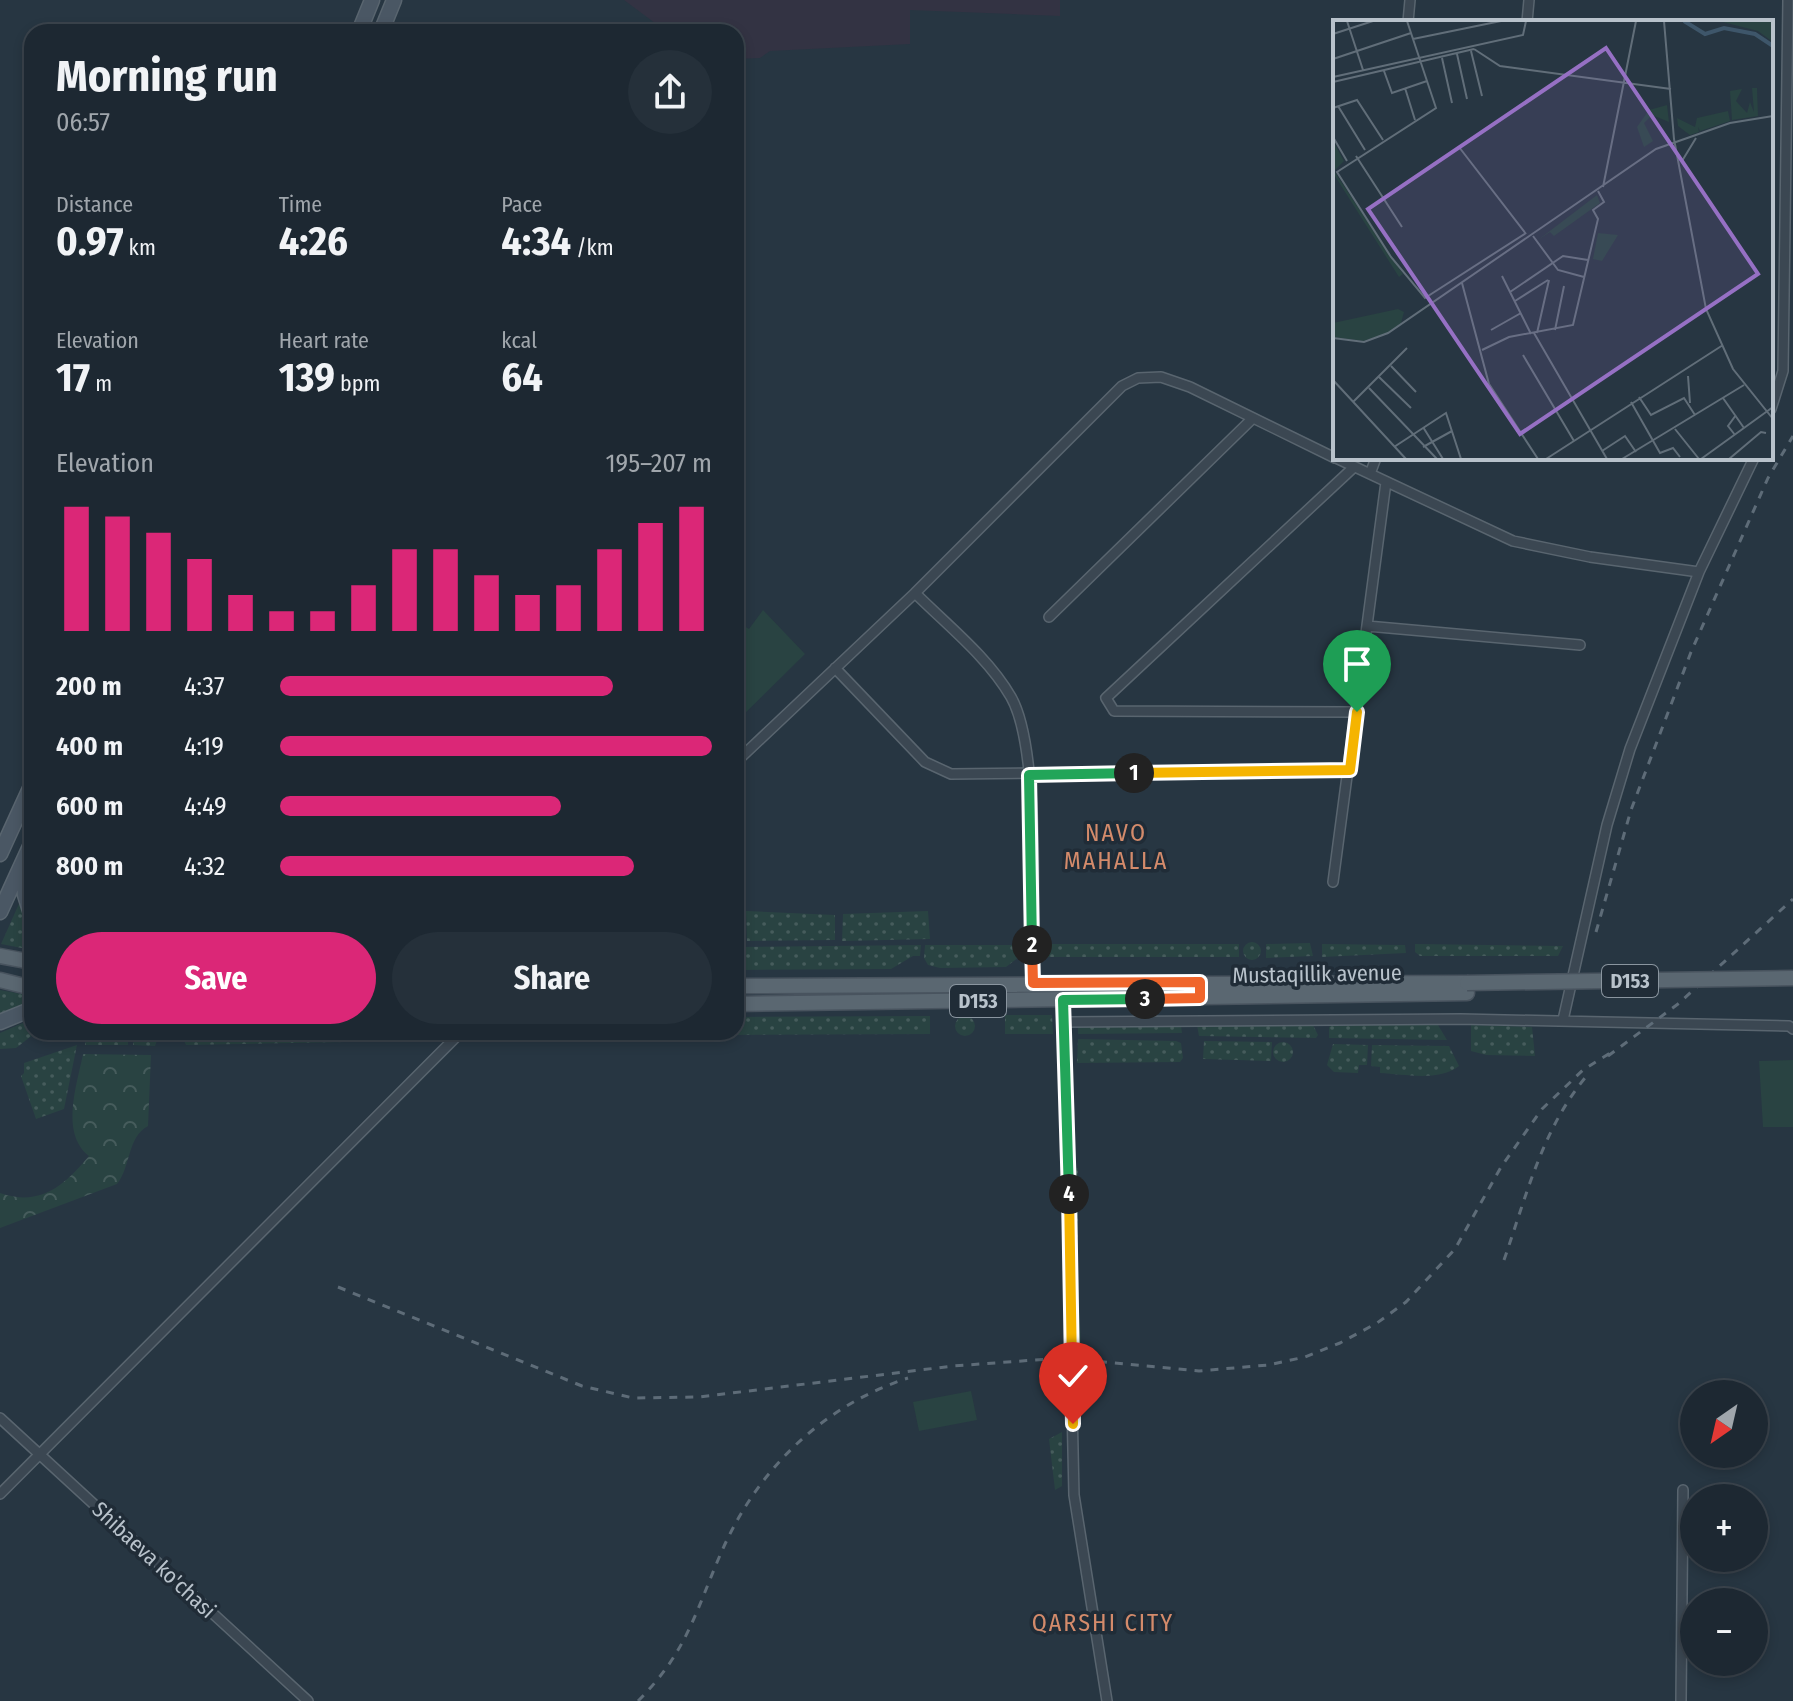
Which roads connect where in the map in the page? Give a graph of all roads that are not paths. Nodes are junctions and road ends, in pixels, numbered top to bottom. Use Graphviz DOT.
graph roads {
  1 [pos="372,0"];
  2 [pos="394,0"];
  3 [pos="1410,0"];
  4 [pos="1529,0"];
  5 [pos="1788,0"];
  6 [pos="1408,20"];
  7 [pos="1527,20"];
  8 [pos="362,24"];
  9 [pos="384,24"];
  10 [pos="1773,403"];
  11 [pos="1252,419"];
  12 [pos="1333,457"];
  13 [pos="1339,460"];
  14 [pos="1375,460"];
  15 [pos="1753,460"];
  16 [pos="1354,467"];
  17 [pos="1370,474"];
  18 [pos="1386,482"];
  19 [pos="1699,572"];
  20 [pos="915,593"];
  21 [pos="1049,617"];
  22 [pos="1367,626"];
  23 [pos="1580,645"];
  24 [pos="835,668"];
  25 [pos="1357,712"];
  26 [pos="744,754"];
  27 [pos="1350,770"];
  28 [pos="1029,775"];
  29 [pos="24,802"];
  30 [pos="1,852"];
  31 [pos="23,863"];
  32 [pos="24,879"];
  33 [pos="1333,882"];
  34 [pos="0,912"];
  35 [pos="0,956"];
  36 [pos="24,960"];
  37 [pos="1793,978"];
  38 [pos="0,980"];
  39 [pos="1033,983"];
  40 [pos="24,986"];
  41 [pos="744,986"];
  42 [pos="1793,987"];
  43 [pos="1467,988"];
  44 [pos="1200,990"];
  45 [pos="1063,1000"];
  46 [pos="744,1004"];
  47 [pos="24,1012"];
  48 [pos="1563,1020"];
  49 [pos="0,1022"];
  50 [pos="1065,1022"];
  51 [pos="1793,1029"];
  52 [pos="453,1040"];
  53 [pos="0,1418"];
  54 [pos="40,1454"];
  55 [pos="0,1494"];
  56 [pos="1682,1572"];
  57 [pos="308,1701"];
  58 [pos="1107,1701"];
  59 [pos="1681,1701"];
  1 -- 8 [label="main road"];
  2 -- 9 [label="main road"];
  3 -- 6 [label="street"];
  4 -- 7 [label="street"];
  5 -- 10 [label="street"];
  11 -- 12 [label="street"];
  11 -- 20 [label="street"];
  11 -- 21 [label="street"];
  13 -- 16 [label="street"];
  14 -- 17 [label="street"];
  15 -- 19 [label="street"];
  16 -- 17 [label="street"];
  16 -- 25 [label="street"];
  17 -- 18 [label="street"];
  18 -- 19 [label="street"];
  18 -- 22 [label="street"];
  19 -- 48 [label="street"];
  20 -- 24 [label="street"];
  20 -- 28 [label="street"];
  22 -- 23 [label="street"];
  22 -- 25 [label="street"];
  24 -- 26 [label="street"];
  24 -- 28 [label="street"];
  25 -- 27 [label="street"];
  27 -- 28 [label="street"];
  27 -- 33 [label="street"];
  28 -- 39 [label="street"];
  29 -- 30 [label="main road"];
  31 -- 32 [label="main road"];
  31 -- 34 [label="main road"];
  35 -- 36 [label="main road"];
  37 -- 43 [label="main road, D153, bridge"];
  38 -- 40 [label="main road"];
  39 -- 41 [label="main road, Mustaqillik avenue / D153"];
  39 -- 44 [label="main road, Mustaqillik avenue / D153"];
  42 -- 43 [label="main road, D153"];
  43 -- 44 [label="main road, Mustaqillik avenue / D153"];
  44 -- 45 [label="main road, Mustaqillik avenue / D153"];
  45 -- 46 [label="main road, Mustaqillik avenue / D153"];
  45 -- 50 [label="street"];
  47 -- 49 [label="main road"];
  48 -- 50 [label="street"];
  48 -- 51 [label="street"];
  50 -- 58 [label="street"];
  52 -- 54 [label="street"];
  53 -- 54 [label="street, Shibaeva ko'chasi"];
  54 -- 55 [label="street"];
  54 -- 57 [label="street, Shibaeva ko'chasi"];
  56 -- 59 [label="street"];
}
